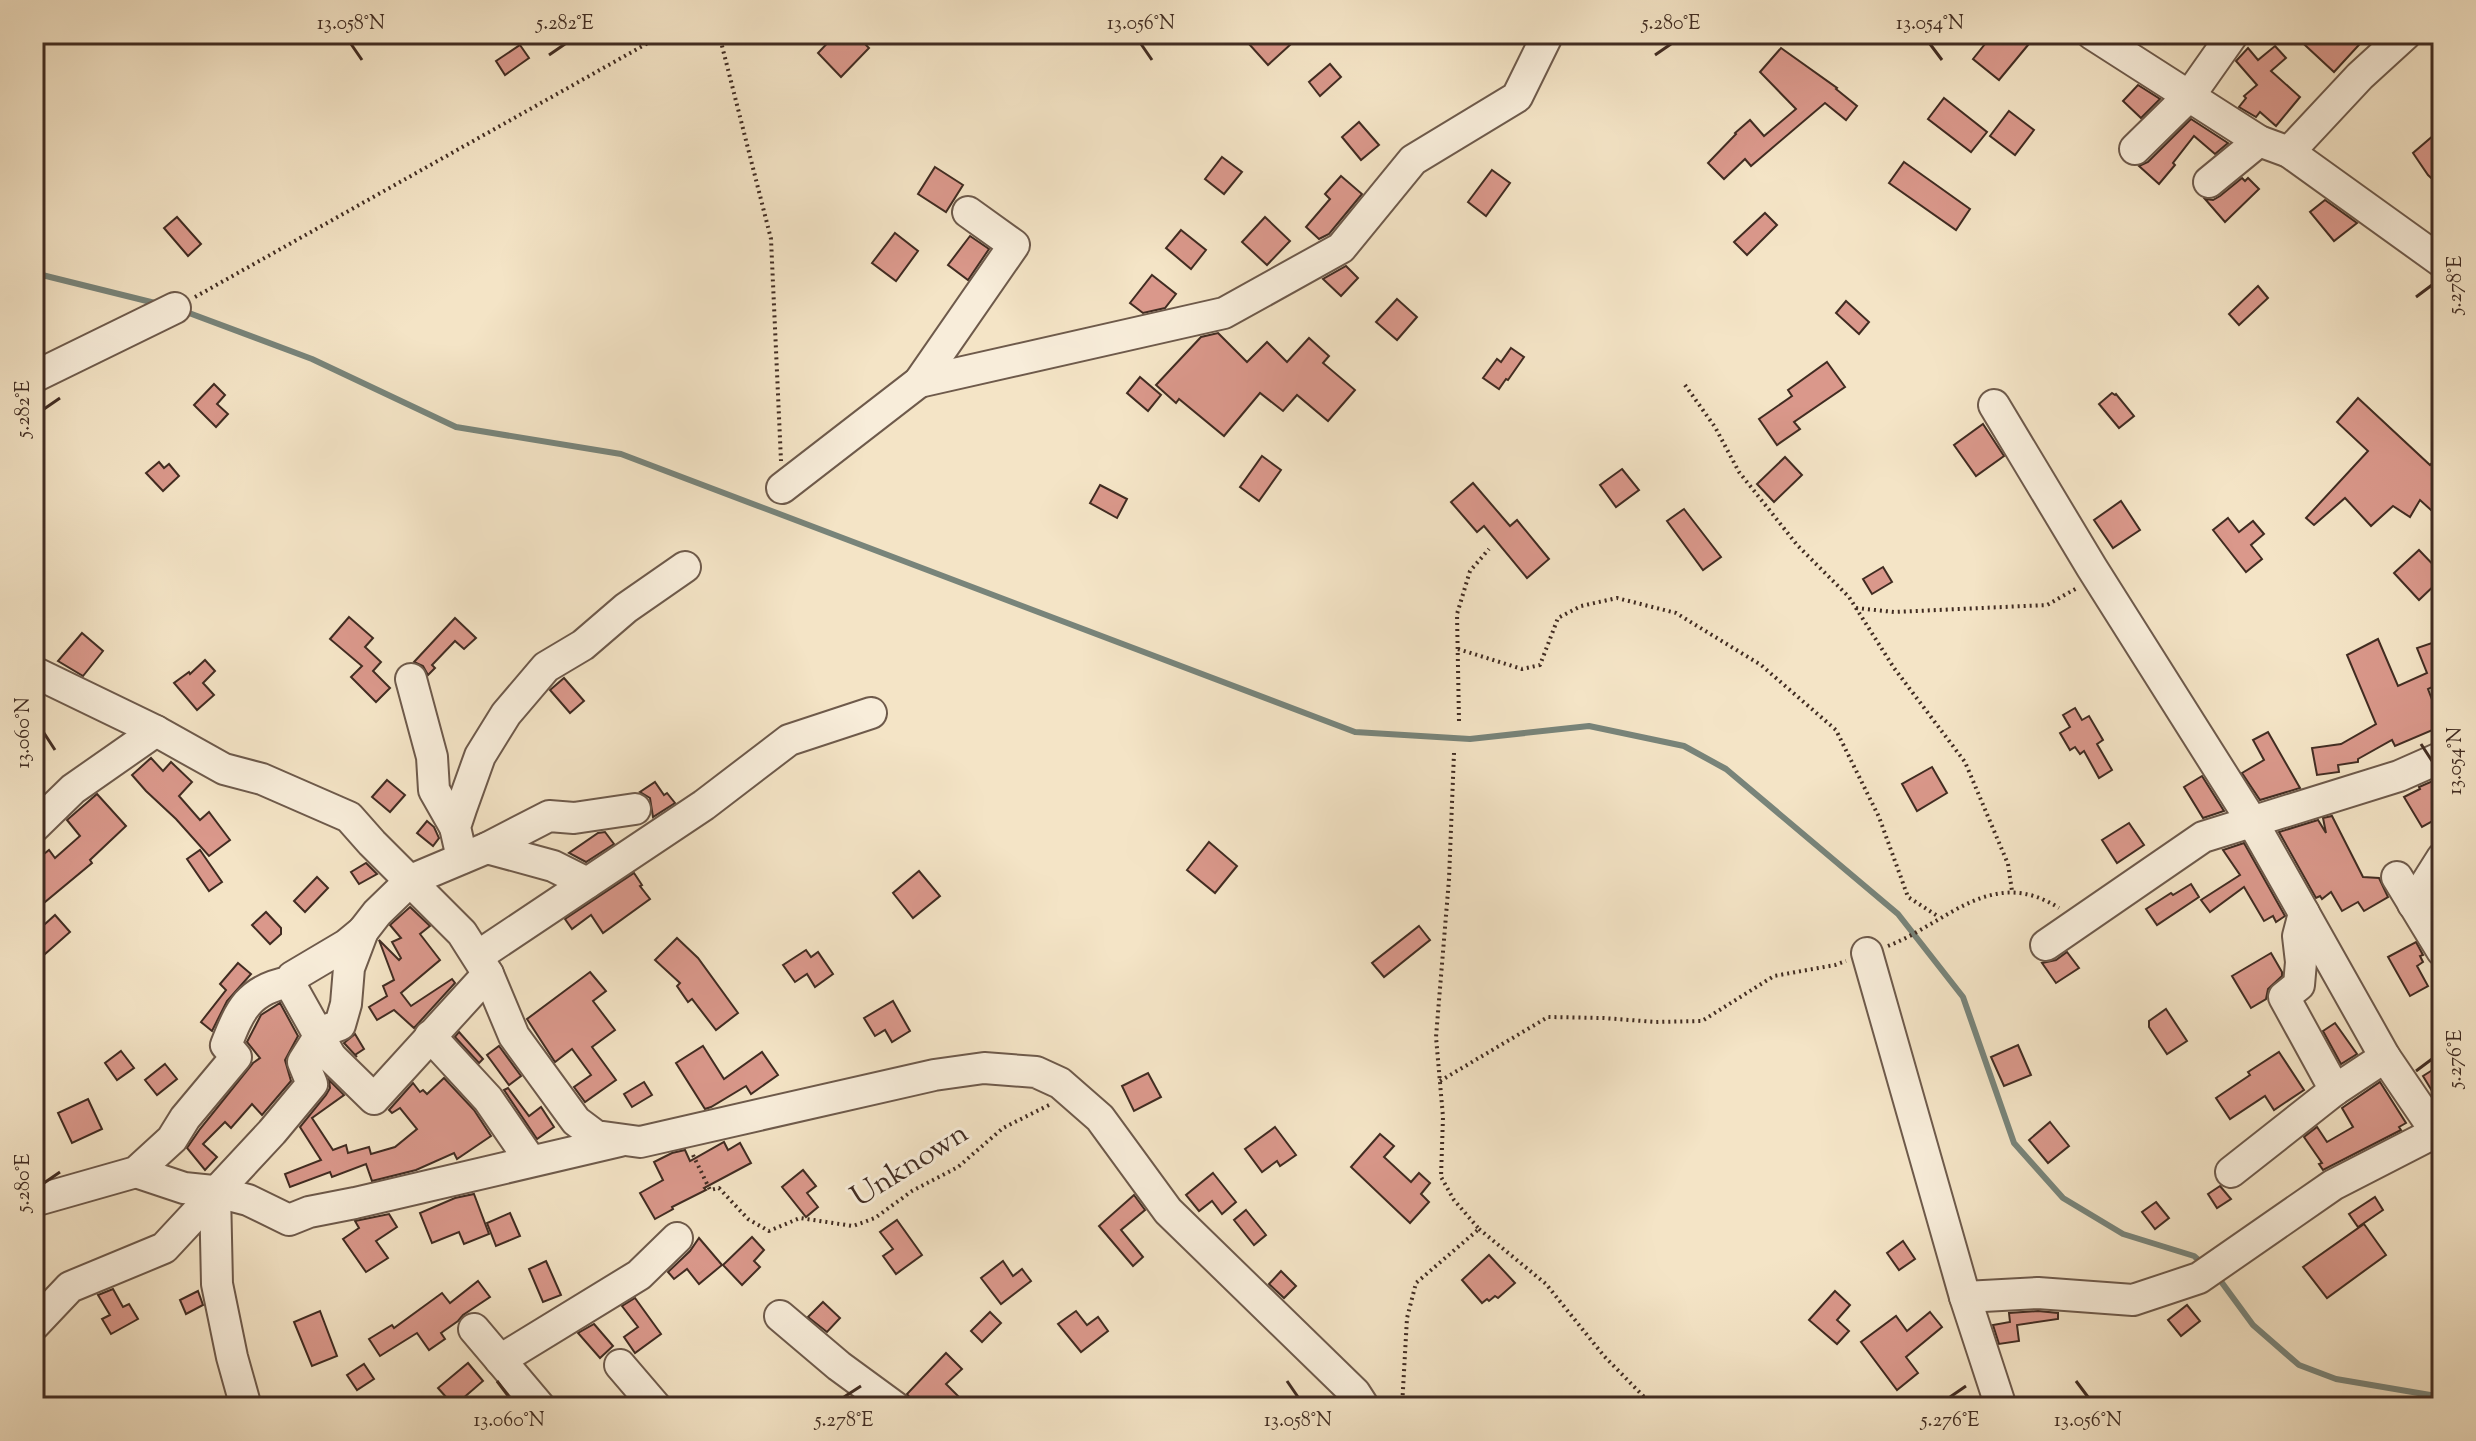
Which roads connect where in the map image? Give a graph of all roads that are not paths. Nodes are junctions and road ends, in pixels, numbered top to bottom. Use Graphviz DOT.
graph roads {
  1 [pos="1548,34"];
  2 [pos="2092,34"];
  3 [pos="2233,34"];
  4 [pos="2406,34"];
  5 [pos="2190,95"];
  6 [pos="2259,141"];
  7 [pos="2135,149"];
  8 [pos="2289,152"];
  9 [pos="2209,182"];
  10 [pos="968,212"];
  11 [pos="2442,262"];
  12 [pos="175,308"];
  13 [pos="34,377"];
  14 [pos="919,382"];
  15 [pos="1994,405"];
  16 [pos="782,488"];
  17 [pos="685,567"];
  18 [pos="34,672"];
  19 [pos="411,679"];
  20 [pos="871,713"];
  21 [pos="156,731"];
  22 [pos="2442,757"];
  23 [pos="635,809"];
  24 [pos="2253,823"];
  25 [pos="34,827"];
  26 [pos="455,827"];
  27 [pos="474,853"];
  28 [pos="2442,858"];
  29 [pos="2397,877"];
  30 [pos="411,880"];
  31 [pos="587,883"];
  32 [pos="2413,904"];
  33 [pos="2304,913"];
  34 [pos="363,931"];
  35 [pos="2046,945"];
  36 [pos="2442,951"];
  37 [pos="1867,953"];
  38 [pos="483,965"];
  39 [pos="289,982"];
  40 [pos="430,1036"];
  41 [pos="324,1045"];
  42 [pos="2385,1057"];
  43 [pos="2335,1090"];
  44 [pos="2439,1130"];
  45 [pos="621,1140"];
  46 [pos="530,1160"];
  47 [pos="136,1172"];
  48 [pos="2231,1172"];
  49 [pos="215,1192"];
  50 [pos="34,1201"];
  51 [pos="677,1238"];
  52 [pos="205,1243"];
  53 [pos="1965,1297"];
  54 [pos="780,1316"];
  55 [pos="34,1325"];
  56 [pos="474,1329"];
  57 [pos="500,1360"];
  58 [pos="620,1365"];
  59 [pos="249,1407"];
  60 [pos="540,1407"];
  61 [pos="656,1407"];
  62 [pos="895,1407"];
  63 [pos="1364,1407"];
  64 [pos="2001,1407"];
  1 -- 14 [label="street"];
  2 -- 5 [label="street"];
  3 -- 5 [label="street"];
  4 -- 8 [label="street"];
  5 -- 6 [label="street"];
  5 -- 7 [label="street"];
  6 -- 8 [label="street"];
  6 -- 9 [label="street"];
  8 -- 11 [label="street"];
  10 -- 14 [label="street"];
  12 -- 13 [label="street"];
  14 -- 16 [label="street"];
  15 -- 24 [label="street"];
  17 -- 26 [label="street"];
  18 -- 21 [label="street"];
  19 -- 26 [label="street"];
  20 -- 31 [label="street"];
  21 -- 25 [label="street"];
  21 -- 30 [label="street"];
  22 -- 24 [label="street"];
  23 -- 27 [label="street"];
  24 -- 33 [label="street"];
  24 -- 35 [label="street"];
  26 -- 27 [label="street"];
  27 -- 30 [label="street"];
  27 -- 31 [label="street"];
  28 -- 32 [label="street"];
  29 -- 32 [label="street"];
  30 -- 34 [label="street"];
  30 -- 38 [label="street"];
  31 -- 38 [label="street"];
  32 -- 36 [label="street"];
  33 -- 42 [label="street"];
  33 -- 43 [label="street"];
  34 -- 39 [label="street"];
  34 -- 41 [label="street"];
  37 -- 53 [label="street"];
  38 -- 40 [label="street"];
  38 -- 45 [label="street"];
  39 -- 41 [label="street"];
  39 -- 47 [label="street"];
  40 -- 41 [label="street"];
  40 -- 46 [label="street"];
  41 -- 49 [label="street"];
  42 -- 43 [label="street"];
  42 -- 44 [label="street"];
  43 -- 48 [label="street"];
  44 -- 53 [label="street"];
  45 -- 46 [label="street"];
  45 -- 63 [label="street"];
  46 -- 49 [label="street"];
  47 -- 49 [label="street"];
  47 -- 50 [label="street"];
  49 -- 55 [label="street"];
  49 -- 59 [label="street"];
  51 -- 57 [label="street"];
  52 -- 59 [label="street"];
  53 -- 64 [label="street"];
  54 -- 62 [label="street"];
  56 -- 57 [label="street"];
  57 -- 60 [label="street"];
  58 -- 61 [label="street"];
}
